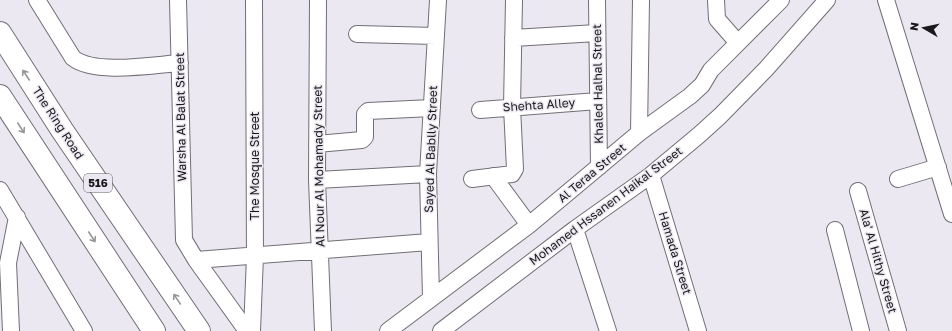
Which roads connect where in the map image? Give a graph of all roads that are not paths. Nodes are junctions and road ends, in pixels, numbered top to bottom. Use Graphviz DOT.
graph roads {
  1 [pos="37,0"];
  2 [pos="178,0"];
  3 [pos="254,0"];
  4 [pos="318,0"];
  5 [pos="438,0"];
  6 [pos="514,0"];
  7 [pos="597,0"];
  8 [pos="641,0"];
  9 [pos="716,0"];
  10 [pos="781,0"];
  11 [pos="828,0"];
  12 [pos="886,0"];
  13 [pos="598,33"];
  14 [pos="0,34"];
  15 [pos="357,34"];
  16 [pos="436,36"];
  17 [pos="513,38"];
  18 [pos="738,43"];
  19 [pos="180,63"];
  20 [pos="0,96"];
  21 [pos="598,101"];
  22 [pos="512,107"];
  23 [pos="432,108"];
  24 [pos="480,110"];
  25 [pos="639,133"];
  26 [pos="317,144"];
  27 [pos="599,167"];
  28 [pos="938,167"];
  29 [pos="428,174"];
  30 [pos="651,175"];
  31 [pos="493,176"];
  32 [pos="472,179"];
  33 [pos="898,179"];
  34 [pos="317,180"];
  35 [pos="0,190"];
  36 [pos="858,191"];
  37 [pos="952,214"];
  38 [pos="16,217"];
  39 [pos="529,225"];
  40 [pos="576,229"];
  41 [pos="835,230"];
  42 [pos="429,242"];
  43 [pos="320,251"];
  44 [pos="255,256"];
  45 [pos="196,260"];
  46 [pos="8,279"];
  47 [pos="0,297"];
  48 [pos="431,298"];
  49 [pos="11,331"];
  50 [pos="84,331"];
  51 [pos="154,331"];
  52 [pos="199,331"];
  53 [pos="247,331"];
  54 [pos="252,331"];
  55 [pos="323,331"];
  56 [pos="388,331"];
  57 [pos="441,331"];
  58 [pos="608,331"];
  59 [pos="698,331"];
  60 [pos="860,331"];
  61 [pos="898,331"];
  1 -- 19 [label="street"];
  2 -- 19 [label="street, Warsha Al Balat Street"];
  3 -- 44 [label="street, The Mosque Street"];
  4 -- 26 [label="street, Al Nour Al Mohamady Street"];
  5 -- 16 [label="street, Sayed Al Bablly Street"];
  6 -- 17 [label="street"];
  7 -- 13 [label="street, Khaled Halhal Street"];
  8 -- 25 [label="street"];
  9 -- 18 [label="street"];
  10 -- 18 [label="street, Al Teraa Street"];
  11 -- 30 [label="street, Mohamed Hssanen Haikal Street"];
  12 -- 28 [label="street"];
  13 -- 17 [label="street"];
  13 -- 21 [label="street, Khaled Halhal Street"];
  52 -- 14 [label="highway, The Ring Road / 516, one-way"];
  15 -- 16 [label="street"];
  16 -- 23 [label="street, Sayed Al Bablly Street"];
  17 -- 22 [label="street"];
  18 -- 25 [label="street, Al Teraa Street"];
  19 -- 45 [label="street, Warsha Al Balat Street"];
  20 -- 51 [label="highway, 516, one-way"];
  21 -- 22 [label="street, Shehta Alley"];
  21 -- 27 [label="street, Khaled Halhal Street"];
  22 -- 24 [label="street, Shehta Alley"];
  22 -- 31 [label="street"];
  23 -- 26 [label="street"];
  23 -- 29 [label="street, Sayed Al Bablly Street"];
  25 -- 27 [label="street, Al Teraa Street"];
  26 -- 34 [label="street, Al Nour Al Mohamady Street"];
  27 -- 39 [label="street, Al Teraa Street"];
  28 -- 33 [label="street"];
  28 -- 37 [label="street"];
  29 -- 34 [label="street"];
  29 -- 42 [label="street, Sayed Al Bablly Street"];
  30 -- 40 [label="street, Mohamed Hssanen Haikal Street"];
  30 -- 59 [label="street, Hamada Street"];
  31 -- 32 [label="street"];
  31 -- 39 [label="street"];
  34 -- 43 [label="street, Al Nour Al Mohamady Street"];
  35 -- 38 [label="street"];
  36 -- 61 [label="street, Ala' Al Hithy Street"];
  38 -- 46 [label="street"];
  38 -- 50 [label="street"];
  39 -- 48 [label="street, Al Teraa Street"];
  40 -- 57 [label="street, Mohamed Hssanen Haikal Street"];
  40 -- 58 [label="street"];
  41 -- 60 [label="street"];
  42 -- 43 [label="street"];
  42 -- 48 [label="street, Sayed Al Bablly Street"];
  43 -- 44 [label="street"];
  43 -- 55 [label="street, Al Nour Al Mohamady Street"];
  44 -- 45 [label="street"];
  44 -- 54 [label="street, The Mosque Street"];
  45 -- 53 [label="street"];
  46 -- 47 [label="street"];
  46 -- 49 [label="street"];
  48 -- 56 [label="street, Al Teraa Street"];
}
